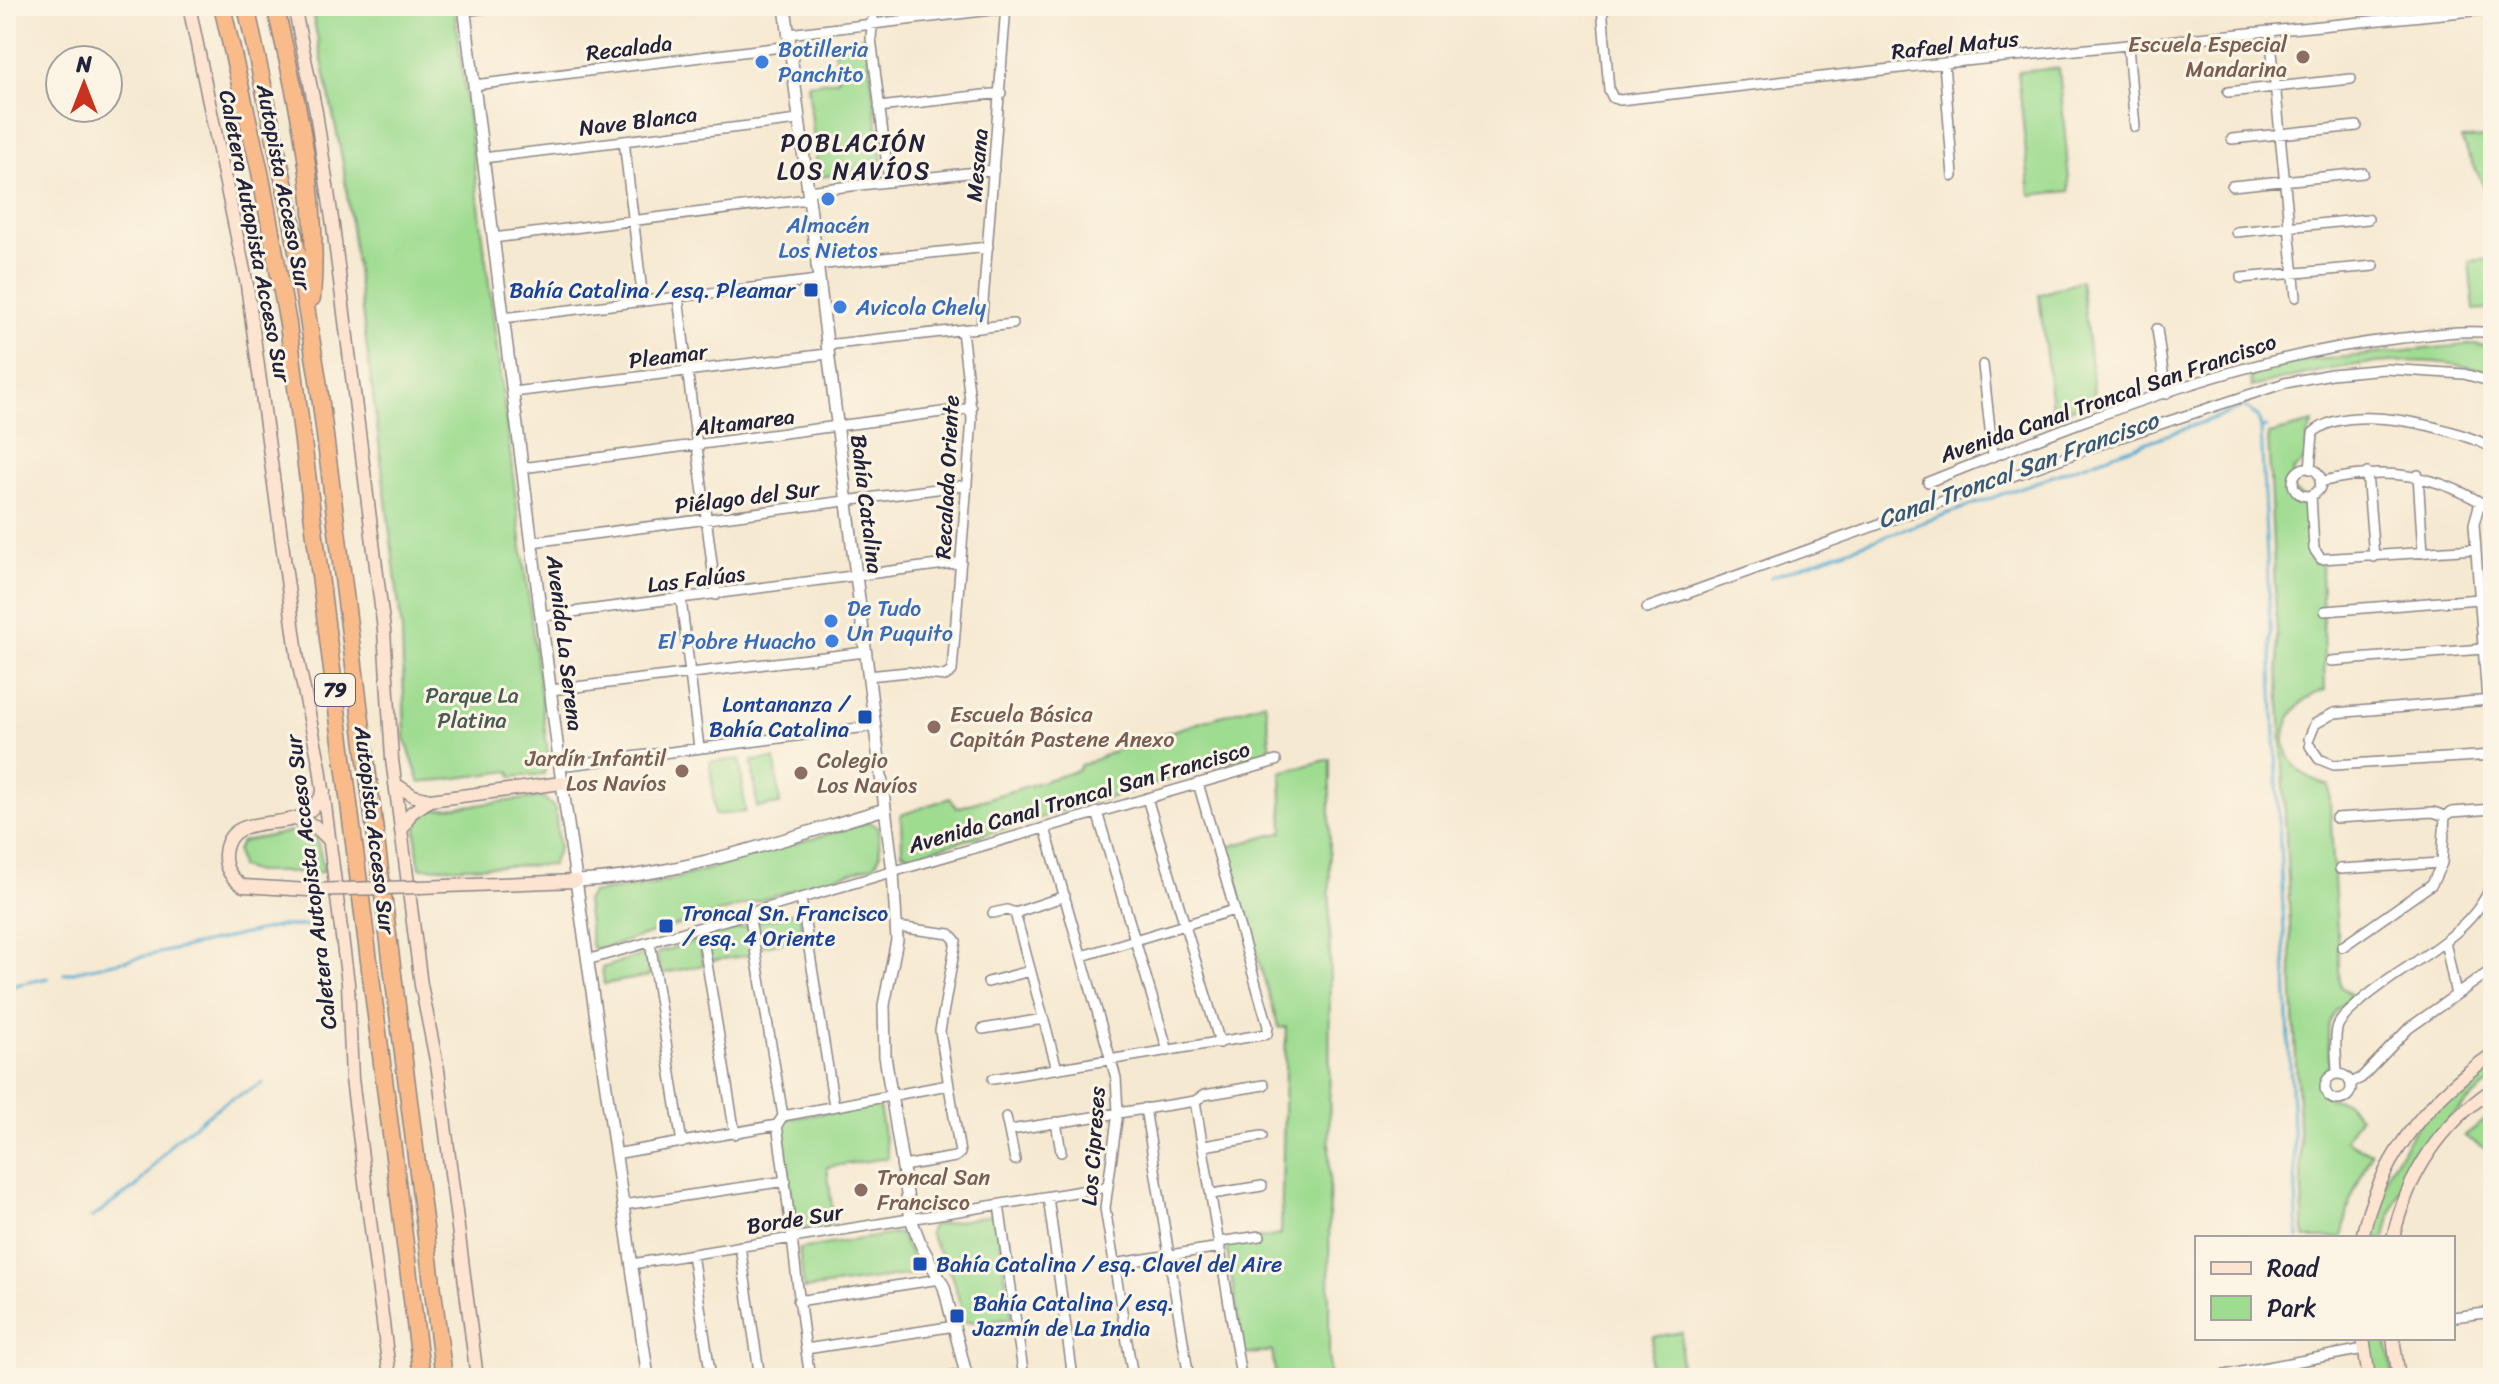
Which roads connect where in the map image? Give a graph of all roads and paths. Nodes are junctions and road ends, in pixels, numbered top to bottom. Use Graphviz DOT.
graph roads {
  1 [pos="189,6"];
  2 [pos="222,6"];
  3 [pos="246,6"];
  4 [pos="275,6"];
  5 [pos="294,6"];
  6 [pos="500,6"];
  7 [pos="785,6"];
  8 [pos="874,6"];
  9 [pos="1025,6"];
  10 [pos="1602,6"];
  11 [pos="1006,7"];
  12 [pos="464,8"];
  13 [pos="2493,9"];
  14 [pos="873,24"];
  15 [pos="2270,32"];
  16 [pos="789,40"];
  17 [pos="2128,46"];
  18 [pos="1944,63"];
  19 [pos="2351,79"];
  20 [pos="474,85"];
  21 [pos="2275,87"];
  22 [pos="2228,92"];
  23 [pos="1001,93"];
  24 [pos="879,107"];
  25 [pos="798,120"];
  26 [pos="2357,126"];
  27 [pos="2135,127"];
  28 [pos="2280,134"];
  29 [pos="2232,139"];
  30 [pos="624,141"];
  31 [pos="483,158"];
  32 [pos="994,170"];
  33 [pos="2363,173"];
  34 [pos="1953,176"];
  35 [pos="2285,181"];
  36 [pos="889,182"];
  37 [pos="2232,186"];
  38 [pos="807,195"];
  39 [pos="2368,219"];
  40 [pos="633,220"];
  41 [pos="2289,227"];
  42 [pos="2236,232"];
  43 [pos="493,238"];
  44 [pos="988,247"];
  45 [pos="816,265"];
  46 [pos="2374,266"];
  47 [pos="2294,274"];
  48 [pos="2241,278"];
  49 [pos="818,280"];
  50 [pos="678,297"];
  51 [pos="2296,297"];
  52 [pos="643,301"];
  53 [pos="503,318"];
  54 [pos="1013,324"];
  55 [pos="981,328"];
  56 [pos="2157,329"];
  57 [pos="962,330"];
  58 [pos="311,332"];
  59 [pos="2493,333"];
  60 [pos="827,350"];
  61 [pos="1983,365"];
  62 [pos="687,371"];
  63 [pos="2493,382"];
  64 [pos="513,392"];
  65 [pos="2166,394"];
  66 [pos="972,408"];
  67 [pos="837,427"];
  68 [pos="697,446"];
  69 [pos="2493,448"];
  70 [pos="1993,456"];
  71 [pos="522,468"];
  72 [pos="2310,469"];
  73 [pos="2367,473"];
  74 [pos="2418,475"];
  75 [pos="1928,482"];
  76 [pos="2320,482"];
  77 [pos="967,485"];
  78 [pos="2311,495"];
  79 [pos="846,501"];
  80 [pos="2480,502"];
  81 [pos="2493,510"];
  82 [pos="707,520"];
  83 [pos="532,542"];
  84 [pos="2476,549"];
  85 [pos="2423,553"];
  86 [pos="2374,557"];
  87 [pos="961,562"];
  88 [pos="856,576"];
  89 [pos="716,595"];
  90 [pos="681,599"];
  91 [pos="2479,599"];
  92 [pos="1647,608"];
  93 [pos="2325,611"];
  94 [pos="541,616"];
  95 [pos="2483,649"];
  96 [pos="865,652"];
  97 [pos="2331,661"];
  98 [pos="690,674"];
  99 [pos="868,676"];
  100 [pos="551,690"];
  101 [pos="2490,700"];
  102 [pos="875,726"];
  103 [pos="699,748"];
  104 [pos="2493,755"];
  105 [pos="1276,761"];
  106 [pos="2493,763"];
  107 [pos="560,766"];
  108 [pos="562,783"];
  109 [pos="1198,783"];
  110 [pos="395,784"];
  111 [pos="324,791"];
  112 [pos="1147,798"];
  113 [pos="430,800"];
  114 [pos="885,809"];
  115 [pos="2493,809"];
  116 [pos="1097,812"];
  117 [pos="2445,816"];
  118 [pos="2336,818"];
  119 [pos="295,819"];
  120 [pos="1045,828"];
  121 [pos="401,831"];
  122 [pos="330,841"];
  123 [pos="2442,863"];
  124 [pos="2340,869"];
  125 [pos="893,872"];
  126 [pos="576,881"];
  127 [pos="2493,881"];
  128 [pos="1065,896"];
  129 [pos="801,898"];
  130 [pos="1234,910"];
  131 [pos="749,913"];
  132 [pos="993,913"];
  133 [pos="1015,913"];
  134 [pos="1184,925"];
  135 [pos="701,927"];
  136 [pos="897,927"];
  137 [pos="1135,940"];
  138 [pos="2445,941"];
  139 [pos="650,942"];
  140 [pos="2342,947"];
  141 [pos="1082,956"];
  142 [pos="587,960"];
  143 [pos="2493,969"];
  144 [pos="1030,971"];
  145 [pos="988,982"];
  146 [pos="2456,995"];
  147 [pos="1043,1019"];
  148 [pos="983,1029"];
  149 [pos="1220,1043"];
  150 [pos="1168,1051"];
  151 [pos="2493,1054"];
  152 [pos="1112,1060"];
  153 [pos="1057,1069"];
  154 [pos="2337,1073"];
  155 [pos="993,1079"];
  156 [pos="2351,1083"];
  157 [pos="948,1085"];
  158 [pos="1264,1085"];
  159 [pos="2493,1089"];
  160 [pos="891,1095"];
  161 [pos="1195,1101"];
  162 [pos="834,1106"];
  163 [pos="1145,1108"];
  164 [pos="1118,1112"];
  165 [pos="1006,1117"];
  166 [pos="780,1121"];
  167 [pos="1056,1122"];
  168 [pos="1010,1130"];
  169 [pos="735,1134"];
  170 [pos="1262,1136"];
  171 [pos="682,1143"];
  172 [pos="1204,1146"];
  173 [pos="1061,1152"];
  174 [pos="615,1154"];
  175 [pos="1015,1160"];
  176 [pos="903,1166"];
  177 [pos="786,1181"];
  178 [pos="1262,1186"];
  179 [pos="1106,1187"];
  180 [pos="1212,1194"];
  181 [pos="1048,1197"];
  182 [pos="623,1205"];
  183 [pos="999,1205"];
  184 [pos="911,1219"];
  185 [pos="1260,1236"];
  186 [pos="2363,1236"];
  187 [pos="2394,1236"];
  188 [pos="792,1238"];
  189 [pos="1220,1245"];
  190 [pos="740,1246"];
  191 [pos="692,1254"];
  192 [pos="1169,1255"];
  193 [pos="632,1264"];
  194 [pos="1114,1264"];
  195 [pos="940,1279"];
  196 [pos="798,1301"];
  197 [pos="2493,1312"];
  198 [pos="2455,1317"];
  199 [pos="955,1326"];
  200 [pos="2393,1340"];
  201 [pos="2363,1343"];
  202 [pos="806,1349"];
  203 [pos="966,1376"];
  204 [pos="1235,1377"];
  205 [pos="390,1378"];
  206 [pos="422,1378"];
  207 [pos="444,1378"];
  208 [pos="477,1378"];
  209 [pos="648,1378"];
  210 [pos="711,1378"];
  211 [pos="760,1378"];
  212 [pos="810,1378"];
  213 [pos="939,1378"];
  214 [pos="1024,1378"];
  215 [pos="1073,1378"];
  216 [pos="1133,1378"];
  217 [pos="1189,1378"];
  218 [pos="2209,1378"];
  219 [pos="2369,1378"];
  220 [pos="2399,1378"];
  1 -- 111 [label="main road, Caletera Autopista Acceso Sur"];
  2 -- 206 [label="highway, Autopista Acceso Sur / 79"];
  3 -- 58 [label="highway, Autopista Acceso Sur / 79"];
  4 -- 58 [label="highway"];
  5 -- 110 [label="main road"];
  6 -- 12 [label="street"];
  7 -- 16 [label="street, Bahía Catalina"];
  8 -- 14 [label="street"];
  9 -- 11 [label="street, Recalada"];
  10 -- 18 [label="street, Rafael Matus"];
  11 -- 14 [label="street, Recalada"];
  11 -- 23 [label="street, Mesana"];
  12 -- 20 [label="street, Avenida La Serena"];
  13 -- 15 [label="street, Rafael Matus"];
  14 -- 16 [label="street, Recalada"];
  14 -- 24 [label="street"];
  15 -- 17 [label="street, Rafael Matus"];
  15 -- 21 [label="street"];
  16 -- 20 [label="street, Recalada"];
  16 -- 25 [label="street, Bahía Catalina"];
  17 -- 18 [label="street, Rafael Matus"];
  17 -- 27 [label="street"];
  18 -- 34 [label="street"];
  19 -- 21 [label="street"];
  20 -- 31 [label="street, Avenida La Serena"];
  21 -- 22 [label="street"];
  21 -- 28 [label="street"];
  23 -- 24 [label="street"];
  23 -- 32 [label="street, Mesana"];
  24 -- 36 [label="street"];
  25 -- 30 [label="street, Nave Blanca"];
  25 -- 38 [label="street, Bahía Catalina"];
  26 -- 28 [label="street"];
  28 -- 29 [label="street"];
  28 -- 35 [label="street"];
  30 -- 31 [label="street, Nave Blanca"];
  30 -- 40 [label="street"];
  31 -- 43 [label="street, Avenida La Serena"];
  32 -- 36 [label="street"];
  32 -- 44 [label="street, Mesana"];
  33 -- 35 [label="street"];
  35 -- 37 [label="street"];
  35 -- 41 [label="street"];
  36 -- 38 [label="street"];
  38 -- 40 [label="street"];
  38 -- 45 [label="street, Bahía Catalina"];
  39 -- 41 [label="street"];
  40 -- 43 [label="street"];
  40 -- 52 [label="street"];
  41 -- 42 [label="street"];
  41 -- 47 [label="street"];
  43 -- 53 [label="street, Avenida La Serena"];
  44 -- 45 [label="street"];
  44 -- 55 [label="street, Mesana"];
  45 -- 49 [label="street, Bahía Catalina"];
  46 -- 47 [label="street"];
  47 -- 48 [label="street"];
  47 -- 51 [label="street"];
  49 -- 50 [label="street"];
  49 -- 60 [label="street, Bahía Catalina"];
  50 -- 52 [label="street"];
  50 -- 62 [label="street"];
  52 -- 53 [label="street"];
  53 -- 64 [label="street, Avenida La Serena"];
  54 -- 55 [label="street, Pleamar"];
  55 -- 57 [label="street, Pleamar"];
  56 -- 65 [label="street"];
  57 -- 60 [label="street, Pleamar"];
  57 -- 66 [label="street, Recalada Oriente"];
  58 -- 207 [label="highway, Autopista Acceso Sur / 79"];
  59 -- 65 [label="street, Avenida Canal Troncal San Francisco"];
  60 -- 62 [label="street, Pleamar"];
  60 -- 67 [label="street, Bahía Catalina"];
  61 -- 70 [label="street"];
  62 -- 64 [label="street, Pleamar"];
  62 -- 68 [label="street"];
  63 -- 92 [label="street, Avenida Canal Troncal San Francisco"];
  64 -- 71 [label="street, Avenida La Serena"];
  65 -- 70 [label="street, Avenida Canal Troncal San Francisco"];
  66 -- 67 [label="street, Altamarea"];
  66 -- 77 [label="street, Recalada Oriente"];
  67 -- 68 [label="street, Altamarea"];
  67 -- 79 [label="street, Bahía Catalina"];
  68 -- 71 [label="street, Altamarea"];
  68 -- 82 [label="street"];
  69 -- 72 [label="street"];
  70 -- 75 [label="street, Avenida Canal Troncal San Francisco"];
  71 -- 83 [label="street, Avenida La Serena"];
  72 -- 76 [label="street"];
  72 -- 78 [label="street"];
  73 -- 74 [label="street"];
  73 -- 76 [label="street"];
  73 -- 86 [label="street"];
  74 -- 80 [label="street"];
  74 -- 85 [label="street"];
  76 -- 78 [label="street"];
  77 -- 79 [label="street, Piélago del Sur"];
  77 -- 87 [label="street, Recalada Oriente"];
  78 -- 86 [label="street"];
  79 -- 82 [label="street, Piélago del Sur"];
  79 -- 88 [label="street, Bahía Catalina"];
  80 -- 81 [label="street"];
  80 -- 84 [label="street"];
  82 -- 83 [label="street, Piélago del Sur"];
  82 -- 89 [label="street"];
  83 -- 94 [label="street, Avenida La Serena"];
  84 -- 85 [label="street"];
  84 -- 91 [label="street"];
  85 -- 86 [label="street"];
  87 -- 88 [label="street, Las Falúas"];
  87 -- 99 [label="street, Recalada Oriente"];
  88 -- 89 [label="street, Las Falúas"];
  88 -- 96 [label="street, Bahía Catalina"];
  89 -- 90 [label="street, Las Falúas"];
  90 -- 94 [label="street, Las Falúas"];
  90 -- 98 [label="street"];
  91 -- 93 [label="street"];
  91 -- 95 [label="street"];
  94 -- 100 [label="street, Avenida La Serena"];
  95 -- 97 [label="street"];
  95 -- 101 [label="street"];
  96 -- 98 [label="street"];
  96 -- 99 [label="street, Bahía Catalina"];
  98 -- 100 [label="street"];
  98 -- 103 [label="street"];
  99 -- 102 [label="street, Bahía Catalina"];
  100 -- 107 [label="street, Avenida La Serena"];
  101 -- 104 [label="street"];
  102 -- 103 [label="street"];
  102 -- 114 [label="street, Bahía Catalina"];
  103 -- 107 [label="street"];
  104 -- 106 [label="street"];
  105 -- 109 [label="street, Avenida Canal Troncal San Francisco"];
  107 -- 108 [label="street, Avenida La Serena"];
  108 -- 113 [label="main road"];
  108 -- 126 [label="street, Avenida La Serena"];
  109 -- 112 [label="street, Avenida Canal Troncal San Francisco"];
  109 -- 130 [label="street"];
  110 -- 113 [label="main road"];
  110 -- 121 [label="main road"];
  111 -- 119 [label="main road"];
  111 -- 122 [label="main road, Caletera Autopista Acceso Sur"];
  112 -- 116 [label="street, Avenida Canal Troncal San Francisco"];
  112 -- 134 [label="street"];
  113 -- 121 [label="main road"];
  114 -- 125 [label="street, Bahía Catalina"];
  114 -- 126 [label="street, Avenida Canal Troncal San Francisco"];
  115 -- 117 [label="street"];
  116 -- 120 [label="street, Avenida Canal Troncal San Francisco"];
  116 -- 137 [label="street"];
  117 -- 118 [label="street"];
  117 -- 123 [label="street"];
  119 -- 122 [label="main road"];
  119 -- 126 [label="main road, bridge"];
  120 -- 125 [label="street, Avenida Canal Troncal San Francisco"];
  120 -- 128 [label="street, Los Cipreses"];
  121 -- 208 [label="main road"];
  122 -- 205 [label="main road, Caletera Autopista Acceso Sur"];
  123 -- 124 [label="street"];
  123 -- 140 [label="street"];
  125 -- 129 [label="street, Avenida Canal Troncal San Francisco"];
  125 -- 136 [label="street, Bahía Catalina"];
  126 -- 142 [label="street, Avenida La Serena"];
  127 -- 138 [label="street"];
  128 -- 133 [label="street"];
  128 -- 141 [label="street, Los Cipreses"];
  129 -- 131 [label="street, Avenida Canal Troncal San Francisco"];
  129 -- 162 [label="street"];
  130 -- 134 [label="street"];
  130 -- 149 [label="street"];
  131 -- 135 [label="street, Avenida Canal Troncal San Francisco"];
  131 -- 166 [label="street"];
  132 -- 133 [label="street"];
  133 -- 144 [label="street"];
  134 -- 137 [label="street"];
  134 -- 149 [label="street"];
  135 -- 139 [label="street, Avenida Canal Troncal San Francisco"];
  135 -- 169 [label="street"];
  136 -- 157 [label="street"];
  136 -- 160 [label="street, Bahía Catalina"];
  137 -- 141 [label="street"];
  137 -- 150 [label="street"];
  138 -- 146 [label="street"];
  138 -- 154 [label="street"];
  139 -- 142 [label="street, Avenida Canal Troncal San Francisco"];
  139 -- 171 [label="street"];
  141 -- 152 [label="street, Los Cipreses"];
  142 -- 174 [label="street, Avenida La Serena"];
  143 -- 146 [label="street"];
  144 -- 145 [label="street"];
  144 -- 147 [label="street"];
  146 -- 156 [label="street"];
  147 -- 148 [label="street"];
  147 -- 153 [label="street"];
  149 -- 150 [label="street"];
  150 -- 152 [label="street"];
  151 -- 186 [label="main road"];
  152 -- 153 [label="street"];
  152 -- 164 [label="street, Los Cipreses"];
  153 -- 155 [label="street"];
  154 -- 156 [label="street"];
  154 -- 156 [label="street"];
  157 -- 160 [label="street"];
  157 -- 176 [label="street"];
  158 -- 161 [label="street"];
  159 -- 187 [label="main road"];
  160 -- 162 [label="street"];
  160 -- 176 [label="street, Bahía Catalina"];
  161 -- 163 [label="street"];
  161 -- 172 [label="street"];
  162 -- 166 [label="street"];
  163 -- 164 [label="street"];
  163 -- 192 [label="street"];
  164 -- 167 [label="street"];
  164 -- 179 [label="street, Los Cipreses"];
  165 -- 168 [label="street"];
  166 -- 169 [label="street"];
  166 -- 177 [label="street"];
  167 -- 168 [label="street"];
  167 -- 173 [label="street"];
  168 -- 175 [label="street"];
  169 -- 171 [label="street"];
  170 -- 172 [label="street"];
  171 -- 174 [label="street"];
  172 -- 180 [label="street"];
  174 -- 182 [label="street, Avenida La Serena"];
  176 -- 184 [label="street, Bahía Catalina"];
  177 -- 182 [label="street"];
  177 -- 188 [label="street"];
  178 -- 180 [label="street"];
  179 -- 181 [label="street, Borde Sur"];
  179 -- 194 [label="street, Los Cipreses"];
  180 -- 189 [label="street"];
  181 -- 183 [label="street, Borde Sur"];
  181 -- 215 [label="street"];
  182 -- 193 [label="street, Avenida La Serena"];
  183 -- 184 [label="street, Borde Sur"];
  183 -- 214 [label="street"];
  184 -- 188 [label="street, Borde Sur"];
  184 -- 195 [label="street, Bahía Catalina"];
  185 -- 189 [label="street"];
  188 -- 190 [label="street, Borde Sur"];
  188 -- 196 [label="street"];
  189 -- 192 [label="street"];
  189 -- 204 [label="street"];
  190 -- 191 [label="street, Borde Sur"];
  190 -- 211 [label="street"];
  191 -- 193 [label="street, Borde Sur"];
  191 -- 210 [label="street"];
  192 -- 194 [label="street"];
  192 -- 217 [label="street"];
  193 -- 209 [label="street, Avenida La Serena"];
  194 -- 216 [label="street, Los Cipreses"];
  195 -- 196 [label="street"];
  195 -- 199 [label="street, Bahía Catalina"];
  196 -- 202 [label="street"];
  197 -- 198 [label="street"];
  199 -- 202 [label="street"];
  199 -- 203 [label="street, Bahía Catalina"];
  200 -- 220 [label="main road"];
  201 -- 218 [label="street"];
  201 -- 219 [label="main road"];
  202 -- 212 [label="street"];
  203 -- 213 [label="street"];
}
